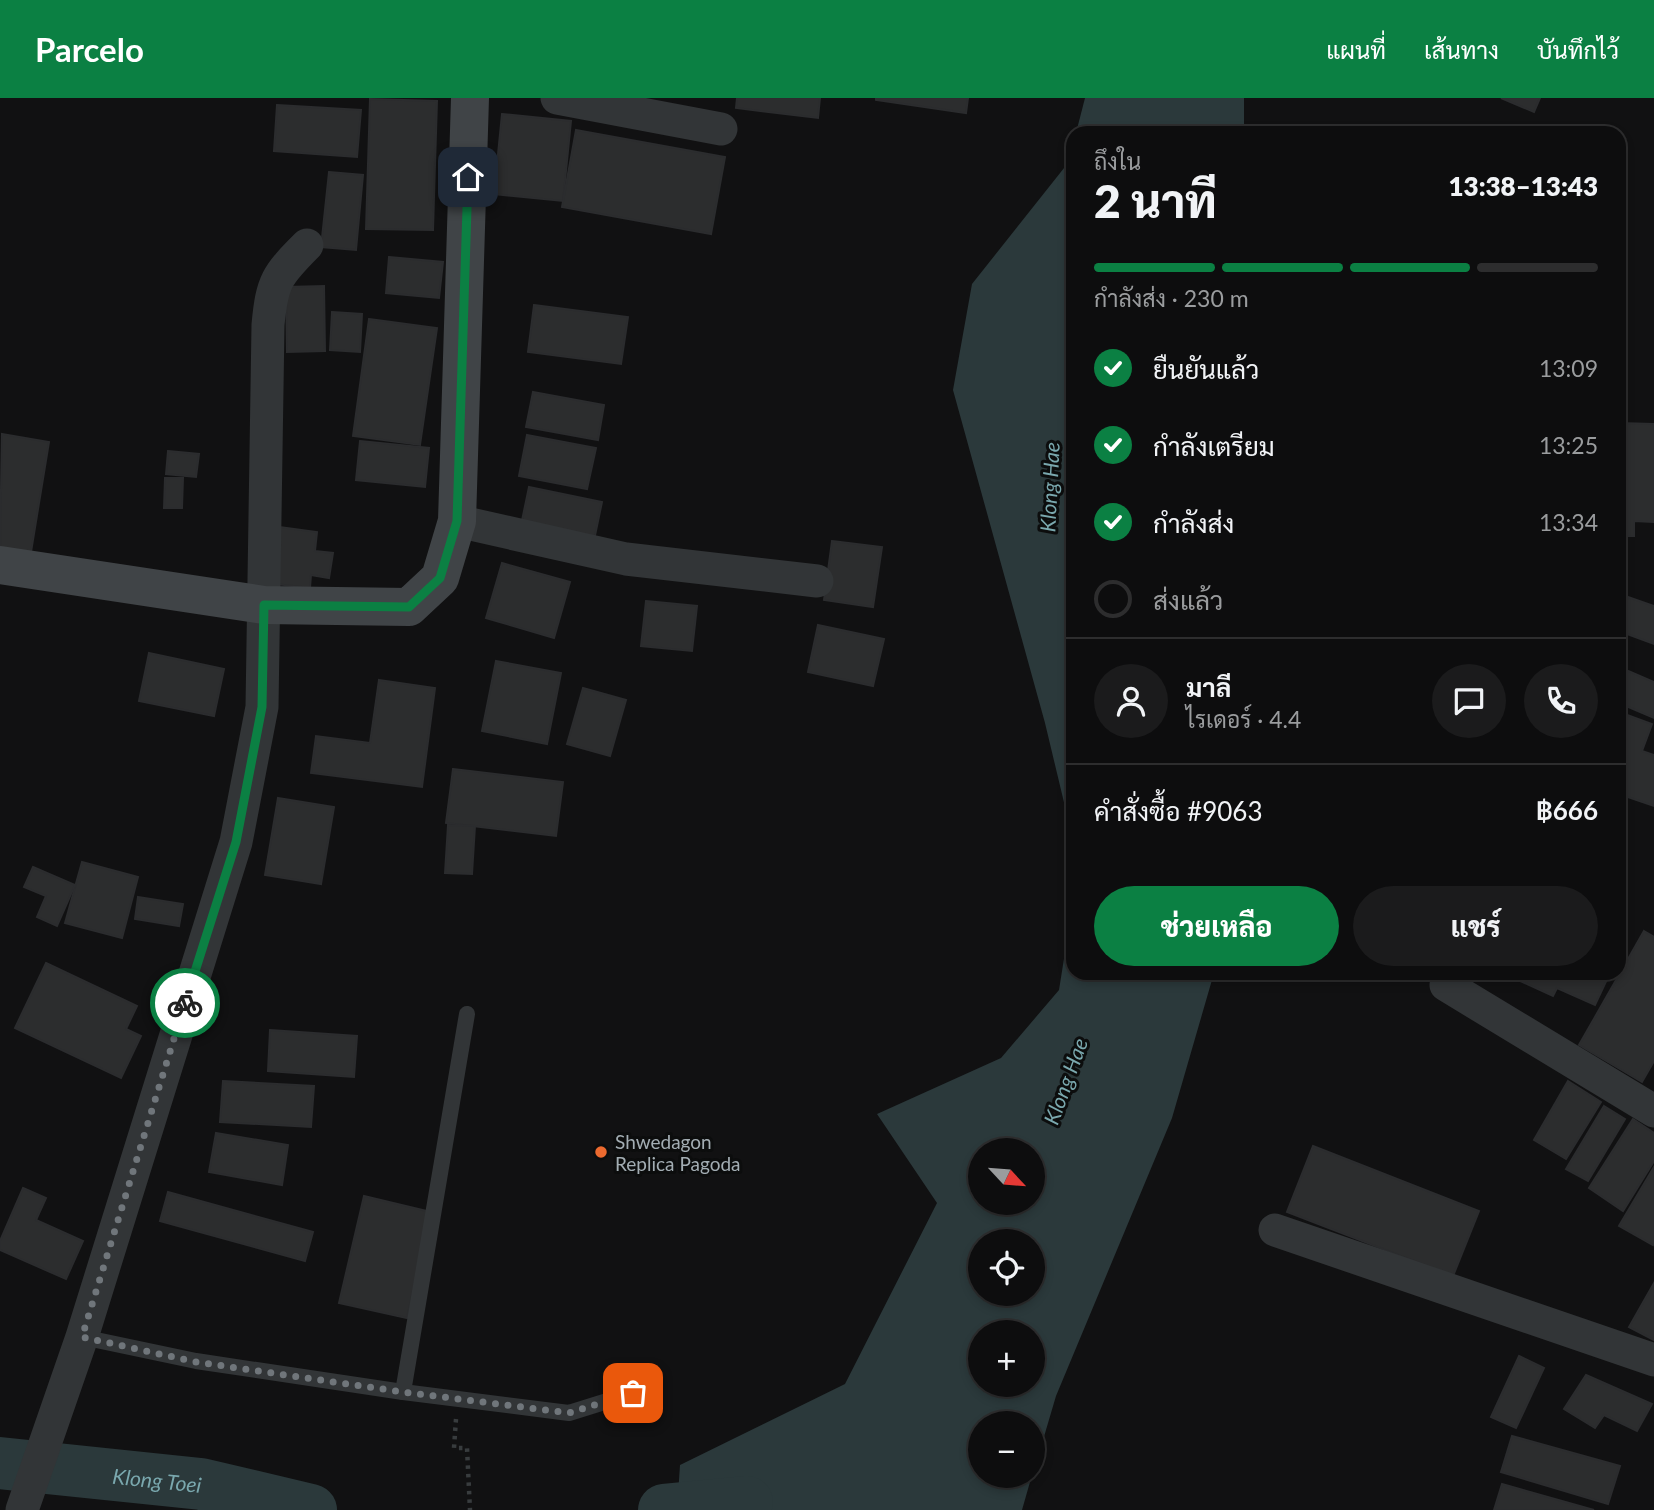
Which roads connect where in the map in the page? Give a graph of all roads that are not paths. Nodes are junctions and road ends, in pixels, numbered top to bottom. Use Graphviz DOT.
graph roads {
  1 [pos="470,98"];
  2 [pos="557,98"];
  3 [pos="721,129"];
  4 [pos="307,245"];
  5 [pos="457,521"];
  6 [pos="0,565"];
  7 [pos="817,581"];
  8 [pos="264,605"];
  9 [pos="1446,985"];
  10 [pos="467,1014"];
  11 [pos="1654,1111"];
  12 [pos="1275,1230"];
  13 [pos="82,1337"];
  14 [pos="1654,1360"];
  15 [pos="403,1392"];
  16 [pos="633,1393"];
  17 [pos="22,1510"];
  1 -- 5 [label="street"];
  2 -- 3 [label="street"];
  4 -- 8 [label="street"];
  5 -- 7 [label="street"];
  5 -- 8 [label="street"];
  6 -- 8 [label="street"];
  8 -- 13 [label="street"];
  9 -- 11 [label="street"];
  10 -- 15 [label="lane"];
  12 -- 14 [label="street"];
  13 -- 15 [label="lane"];
  13 -- 17 [label="street"];
  15 -- 16 [label="lane"];
}
